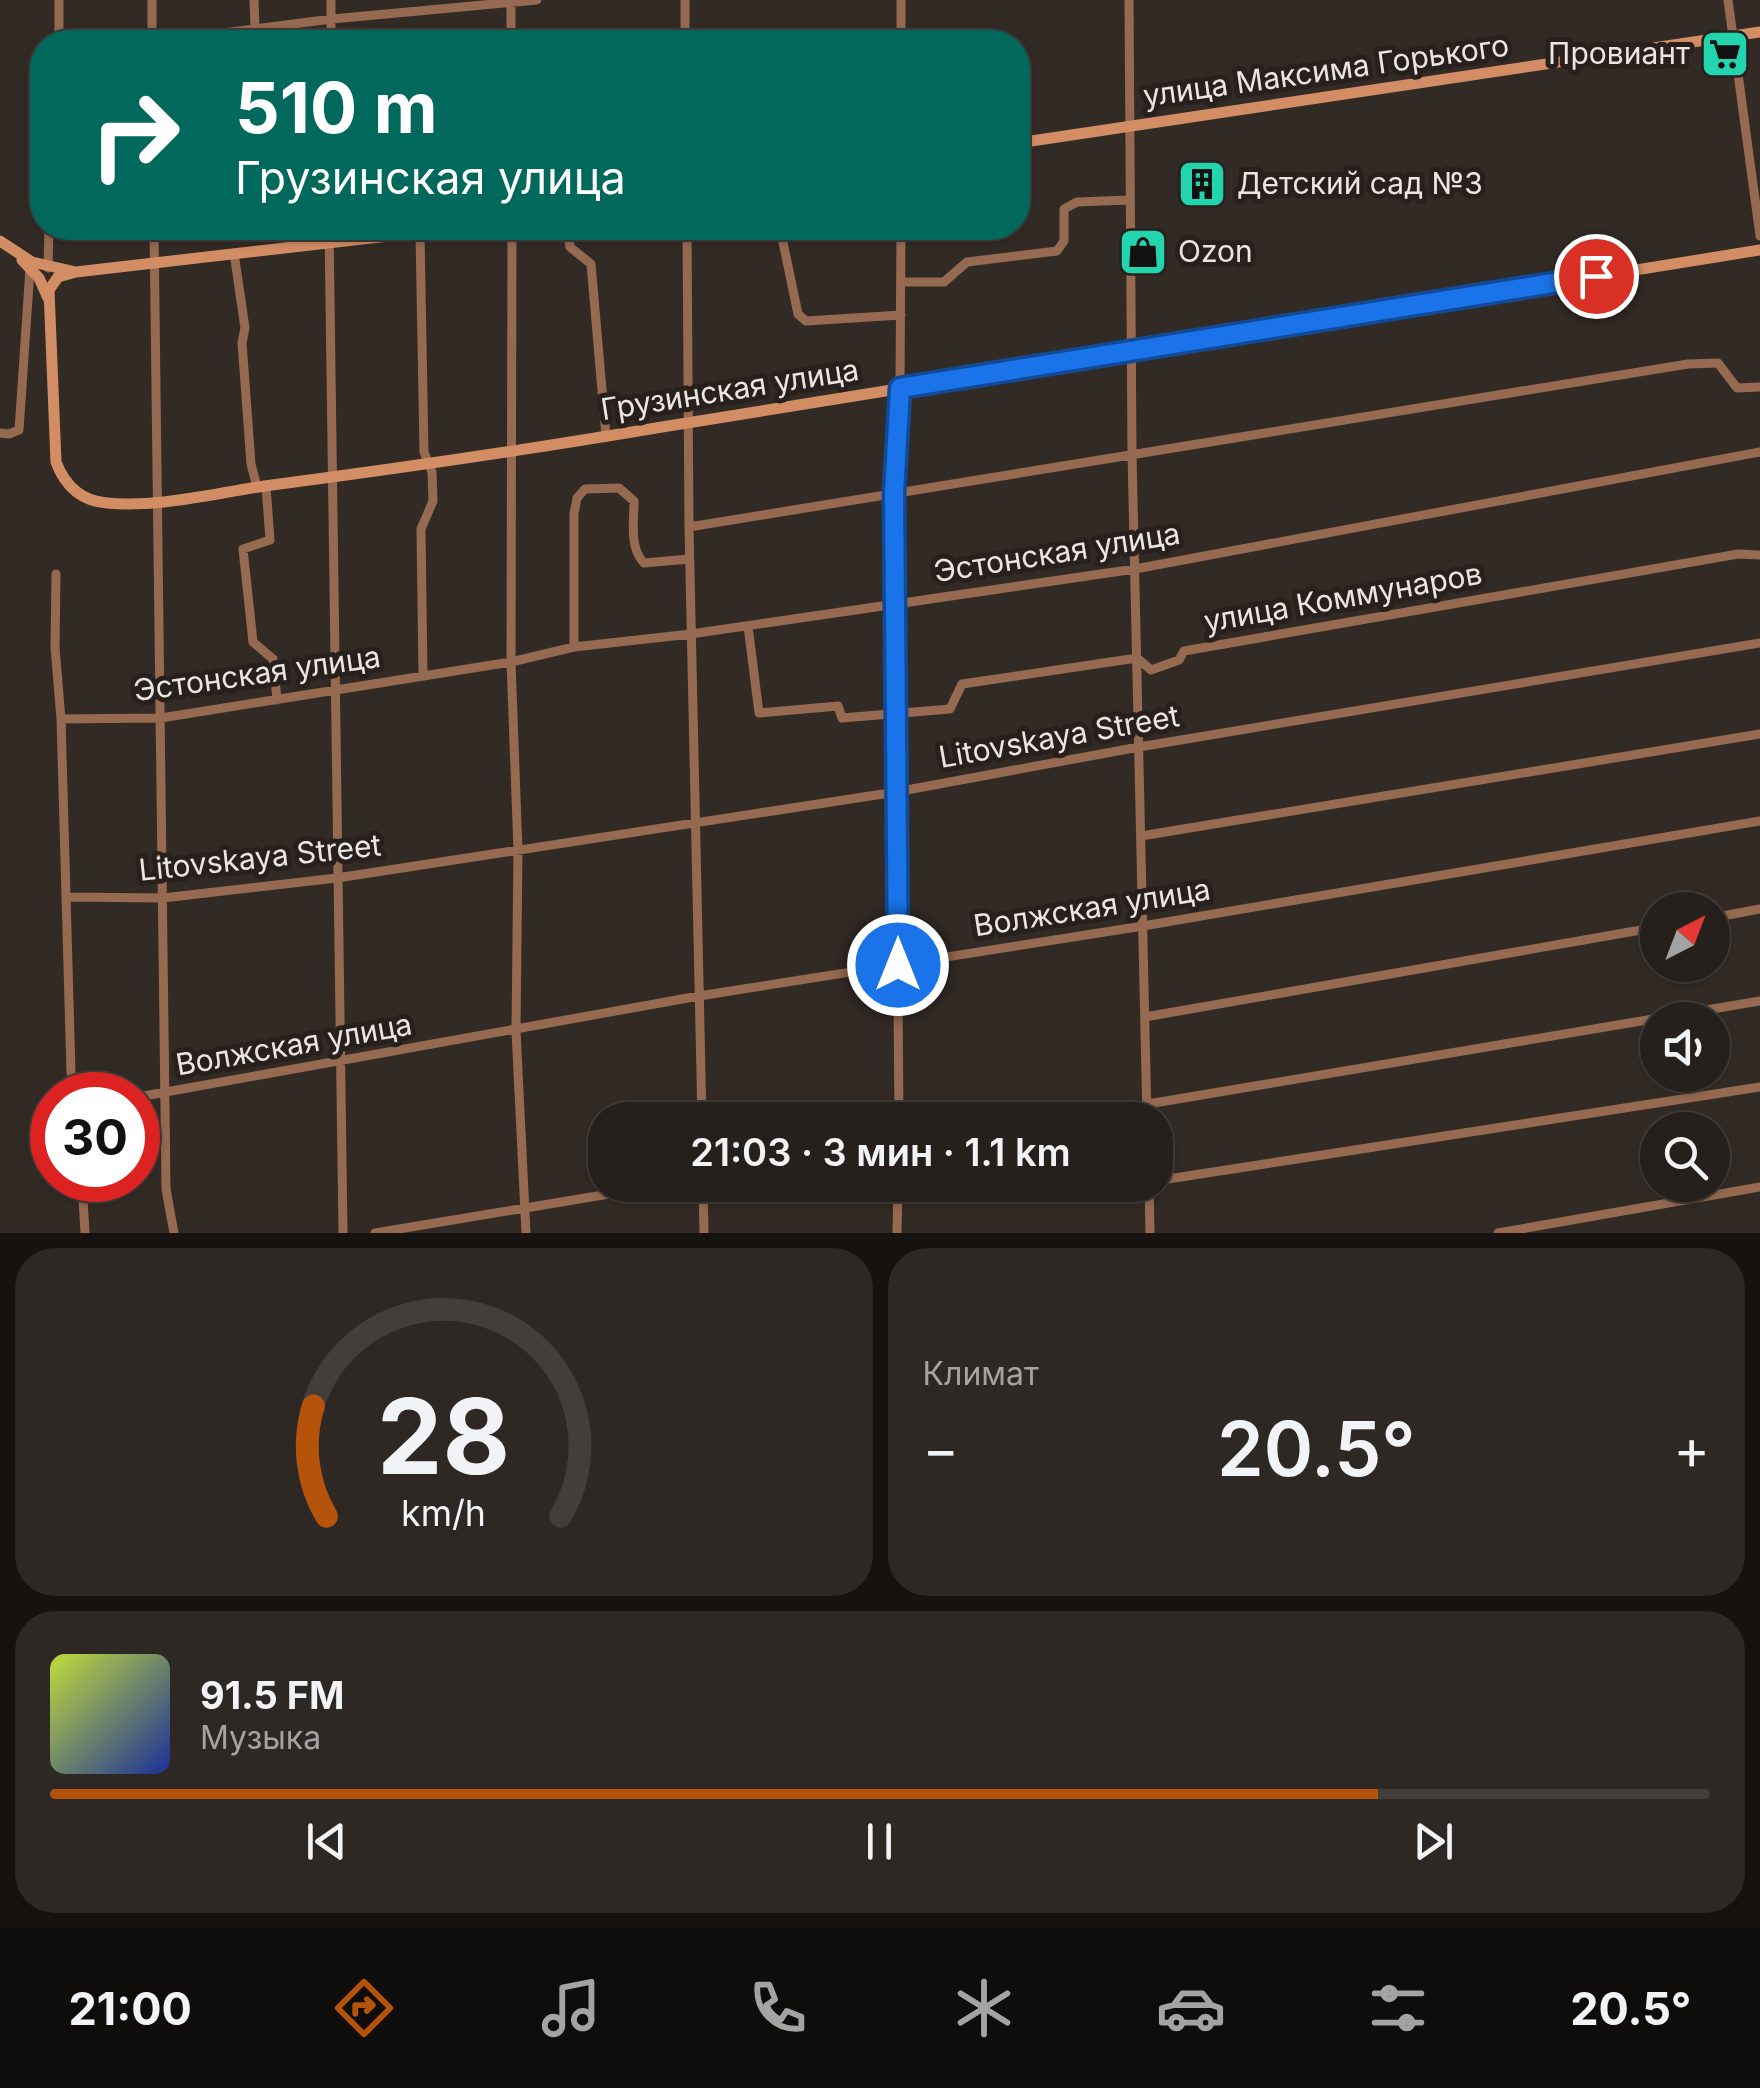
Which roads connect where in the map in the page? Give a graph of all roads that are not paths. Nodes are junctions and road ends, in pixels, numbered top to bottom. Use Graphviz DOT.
graph roads {
  1 [pos="59,0"];
  2 [pos="152,0"];
  3 [pos="254,0"];
  4 [pos="331,0"];
  5 [pos="537,0"];
  6 [pos="685,0"];
  7 [pos="901,0"];
  8 [pos="1129,0"];
  9 [pos="1728,0"];
  10 [pos="511,2"];
  11 [pos="332,19"];
  12 [pos="254,28"];
  13 [pos="59,30"];
  14 [pos="152,30"];
  15 [pos="239,30"];
  16 [pos="332,30"];
  17 [pos="511,30"];
  18 [pos="686,30"];
  19 [pos="900,30"];
  20 [pos="1760,32"];
  21 [pos="1734,36"];
  22 [pos="1127,126"];
  23 [pos="1030,141"];
  24 [pos="1129,200"];
  25 [pos="1760,236"];
  26 [pos="0,240"];
  27 [pos="49,240"];
  28 [pos="154,240"];
  29 [pos="348,240"];
  30 [pos="420,240"];
  31 [pos="512,240"];
  32 [pos="569,240"];
  33 [pos="687,240"];
  34 [pos="783,240"];
  35 [pos="901,240"];
  36 [pos="328,242"];
  37 [pos="1760,250"];
  38 [pos="234,253"];
  39 [pos="155,265"];
  40 [pos="30,268"];
  41 [pos="48,268"];
  42 [pos="76,272"];
  43 [pos="901,282"];
  44 [pos="49,302"];
  45 [pos="901,315"];
  46 [pos="1131,351"];
  47 [pos="1760,387"];
  48 [pos="900,388"];
  49 [pos="689,423"];
  50 [pos="0,433"];
  51 [pos="606,436"];
  52 [pos="513,451"];
  53 [pos="1760,452"];
  54 [pos="1132,454"];
  55 [pos="428,464"];
  56 [pos="333,478"];
  57 [pos="262,487"];
  58 [pos="894,494"];
  59 [pos="157,502"];
  60 [pos="689,526"];
  61 [pos="1760,556"];
  62 [pos="690,558"];
  63 [pos="1135,569"];
  64 [pos="56,574"];
  65 [pos="895,603"];
  66 [pos="748,626"];
  67 [pos="691,634"];
  68 [pos="1760,643"];
  69 [pos="574,647"];
  70 [pos="1137,658"];
  71 [pos="511,662"];
  72 [pos="423,676"];
  73 [pos="334,689"];
  74 [pos="277,700"];
  75 [pos="896,712"];
  76 [pos="161,718"];
  77 [pos="61,719"];
  78 [pos="1760,734"];
  79 [pos="1139,747"];
  80 [pos="896,792"];
  81 [pos="1760,820"];
  82 [pos="695,824"];
  83 [pos="1141,836"];
  84 [pos="518,850"];
  85 [pos="337,878"];
  86 [pos="68,897"];
  87 [pos="162,898"];
  88 [pos="1760,910"];
  89 [pos="1730,915"];
  90 [pos="1143,926"];
  91 [pos="1640,930"];
  92 [pos="898,965"];
  93 [pos="699,996"];
  94 [pos="1760,1001"];
  95 [pos="1145,1017"];
  96 [pos="516,1031"];
  97 [pos="340,1061"];
  98 [pos="72,1072"];
  99 [pos="1760,1088"];
  100 [pos="165,1094"];
  101 [pos="160,1095"];
  102 [pos="702,1102"];
  103 [pos="899,1102"];
  104 [pos="1147,1102"];
  105 [pos="1159,1102"];
  106 [pos="1173,1180"];
  107 [pos="1760,1187"];
  108 [pos="588,1197"];
  109 [pos="83,1202"];
  110 [pos="703,1202"];
  111 [pos="898,1202"];
  112 [pos="1151,1202"];
  113 [pos="522,1208"];
  114 [pos="85,1233"];
  115 [pos="174,1233"];
  116 [pos="343,1233"];
  117 [pos="376,1233"];
  118 [pos="526,1233"];
  119 [pos="704,1233"];
  120 [pos="897,1233"];
  121 [pos="1150,1233"];
  122 [pos="1498,1233"];
  1 -- 13 [label="street"];
  2 -- 14 [label="street"];
  3 -- 12 [label="street"];
  4 -- 11 [label="street"];
  5 -- 10 [label="street"];
  6 -- 18 [label="street"];
  7 -- 19 [label="street"];
  8 -- 22 [label="street"];
  9 -- 21 [label="street"];
  10 -- 11 [label="street"];
  10 -- 17 [label="street"];
  11 -- 12 [label="street"];
  11 -- 16 [label="street"];
  12 -- 15 [label="street"];
  20 -- 21 [label="main road, улица Максима Горького"];
  21 -- 22 [label="main road, улица Максима Горького"];
  21 -- 25 [label="street"];
  22 -- 23 [label="main road, улица Максима Горького"];
  22 -- 24 [label="street"];
  24 -- 43 [label="street"];
  24 -- 46 [label="street"];
  26 -- 40 [label="main road"];
  26 -- 41 [label="main road"];
  27 -- 41 [label="street"];
  28 -- 39 [label="street"];
  29 -- 36 [label="main road"];
  30 -- 55 [label="street"];
  31 -- 52 [label="street"];
  32 -- 51 [label="street"];
  33 -- 49 [label="street"];
  34 -- 45 [label="street"];
  35 -- 43 [label="street"];
  36 -- 38 [label="main road"];
  36 -- 56 [label="street"];
  37 -- 46 [label="main road, Грузинская улица"];
  38 -- 39 [label="main road"];
  38 -- 57 [label="street"];
  39 -- 42 [label="main road"];
  39 -- 59 [label="street"];
  40 -- 44 [label="main road"];
  40 -- 50 [label="street"];
  41 -- 42 [label="main road"];
  42 -- 44 [label="main road"];
  43 -- 45 [label="street"];
  44 -- 59 [label="main road, Грузинская улица"];
  45 -- 48 [label="street"];
  46 -- 48 [label="main road, Грузинская улица"];
  46 -- 54 [label="street"];
  47 -- 54 [label="street"];
  48 -- 49 [label="main road, Грузинская улица"];
  48 -- 58 [label="street"];
  49 -- 51 [label="main road, Грузинская улица"];
  49 -- 60 [label="street"];
  51 -- 52 [label="main road, Грузинская улица"];
  52 -- 55 [label="main road, Грузинская улица"];
  52 -- 71 [label="street"];
  53 -- 63 [label="street, Эстонская улица"];
  54 -- 58 [label="street"];
  54 -- 63 [label="street"];
  55 -- 56 [label="main road, Грузинская улица"];
  55 -- 72 [label="street"];
  56 -- 57 [label="main road, Грузинская улица"];
  56 -- 73 [label="street"];
  57 -- 59 [label="main road, Грузинская улица"];
  57 -- 74 [label="street"];
  58 -- 60 [label="street"];
  58 -- 65 [label="street"];
  59 -- 76 [label="street"];
  60 -- 62 [label="street"];
  61 -- 70 [label="street, улица Коммунаров"];
  62 -- 67 [label="street"];
  62 -- 69 [label="street"];
  63 -- 65 [label="street, Эстонская улица"];
  63 -- 70 [label="street"];
  64 -- 77 [label="street"];
  65 -- 66 [label="street, Эстонская улица"];
  65 -- 75 [label="street"];
  66 -- 67 [label="street, Эстонская улица"];
  66 -- 75 [label="street, улица Коммунаров"];
  67 -- 69 [label="street, Эстонская улица"];
  67 -- 82 [label="street"];
  68 -- 79 [label="street, Litovskaya Street"];
  69 -- 71 [label="street, Эстонская улица"];
  70 -- 75 [label="street, улица Коммунаров"];
  70 -- 79 [label="street"];
  71 -- 72 [label="street, Эстонская улица"];
  71 -- 84 [label="street"];
  72 -- 73 [label="street, Эстонская улица"];
  73 -- 74 [label="street, Эстонская улица"];
  73 -- 85 [label="street"];
  74 -- 76 [label="street, Эстонская улица"];
  75 -- 80 [label="street"];
  76 -- 77 [label="street, Эстонская улица"];
  76 -- 87 [label="street"];
  77 -- 86 [label="street"];
  78 -- 83 [label="street"];
  79 -- 80 [label="street, Litovskaya Street"];
  79 -- 83 [label="street"];
  80 -- 82 [label="street, Litovskaya Street"];
  80 -- 92 [label="street"];
  81 -- 90 [label="street, Волжская улица"];
  82 -- 84 [label="street, Litovskaya Street"];
  82 -- 93 [label="street"];
  83 -- 90 [label="street"];
  84 -- 85 [label="street, Litovskaya Street"];
  84 -- 96 [label="street"];
  85 -- 87 [label="street, Litovskaya Street"];
  85 -- 97 [label="street"];
  86 -- 87 [label="street, Litovskaya Street"];
  86 -- 98 [label="street"];
  87 -- 100 [label="street"];
  88 -- 89 [label="street"];
  90 -- 92 [label="street, Волжская улица"];
  90 -- 95 [label="street"];
  91 -- 95 [label="street"];
  92 -- 93 [label="street, Волжская улица"];
  92 -- 103 [label="street"];
  93 -- 96 [label="street, Волжская улица"];
  93 -- 102 [label="street"];
  94 -- 105 [label="street"];
  95 -- 104 [label="street"];
  96 -- 97 [label="street, Волжская улица"];
  96 -- 113 [label="street"];
  97 -- 100 [label="street, Волжская улица"];
  97 -- 116 [label="street"];
  99 -- 106 [label="street"];
  100 -- 101 [label="street, Волжская улица"];
  100 -- 115 [label="street"];
  107 -- 122 [label="street"];
  108 -- 113 [label="street"];
  109 -- 114 [label="street"];
  110 -- 119 [label="street"];
  111 -- 120 [label="street"];
  112 -- 121 [label="street"];
  113 -- 117 [label="street"];
  113 -- 118 [label="street"];
}
